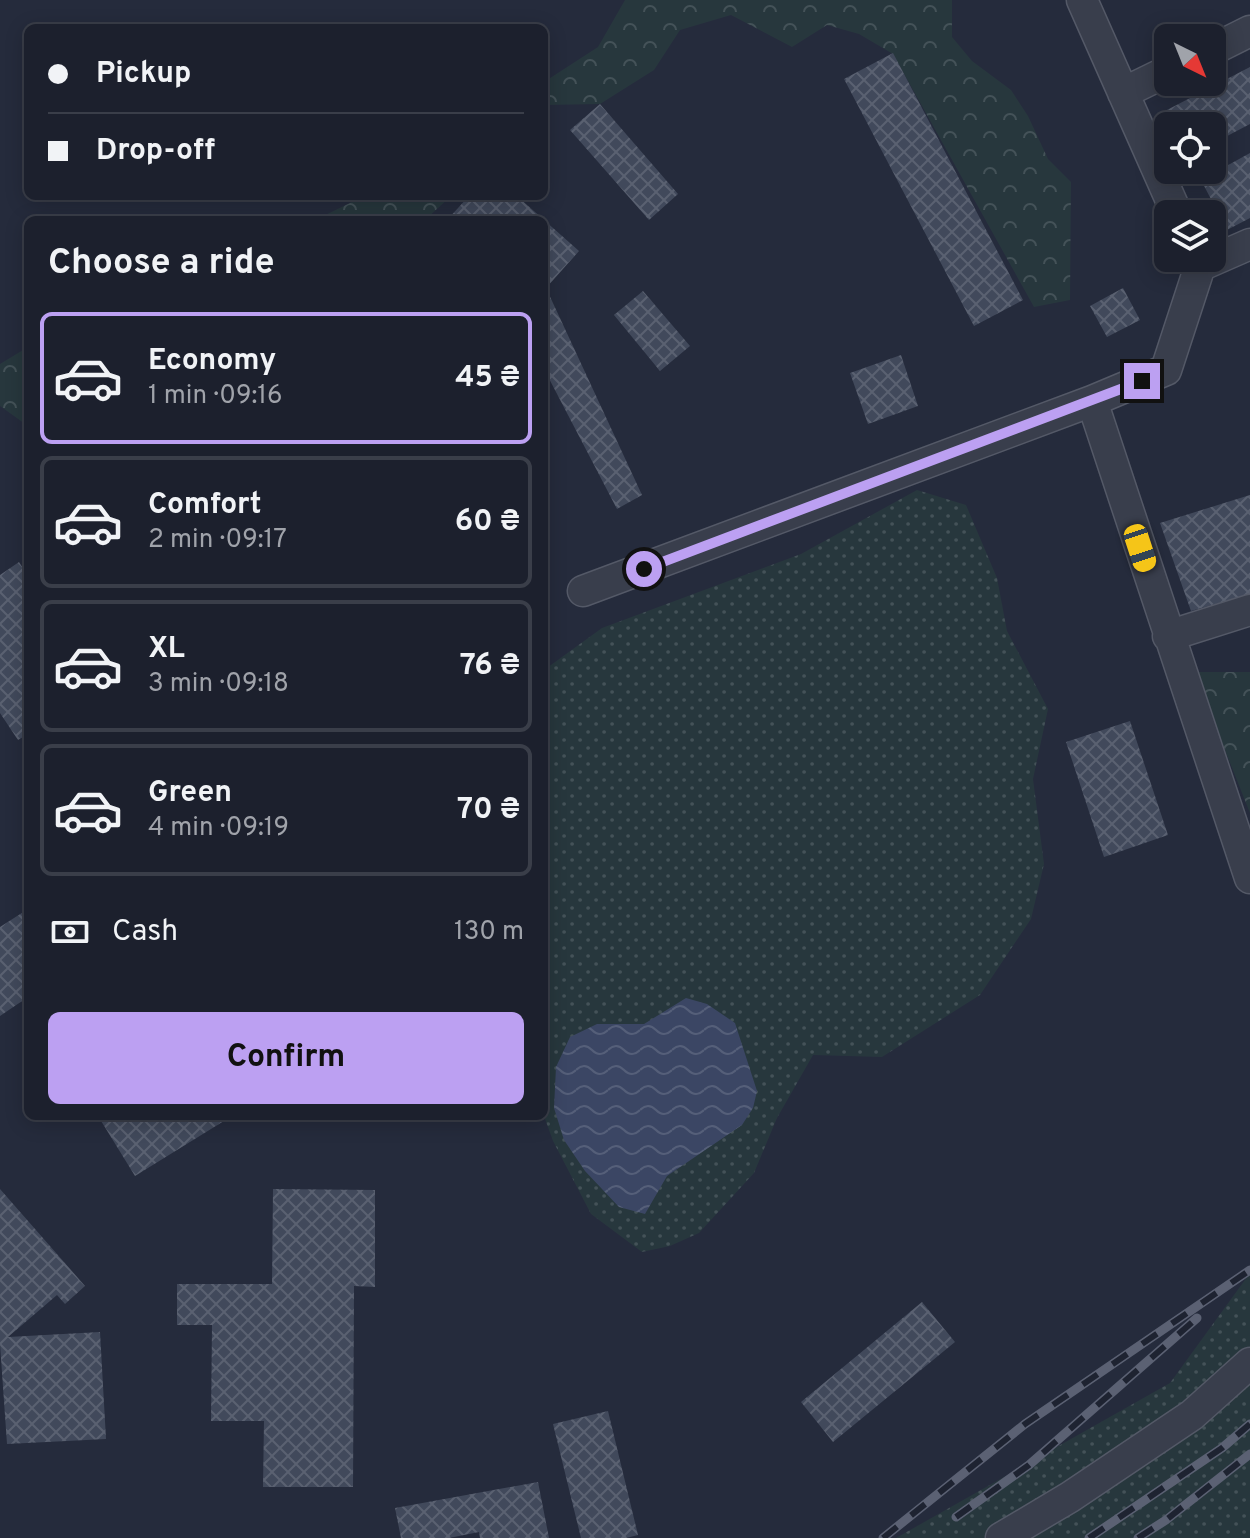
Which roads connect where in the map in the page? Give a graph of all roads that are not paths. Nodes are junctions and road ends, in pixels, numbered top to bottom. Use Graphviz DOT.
graph roads {
  1 [pos="1082,0"];
  2 [pos="1250,31"];
  3 [pos="1226,43"];
  4 [pos="1154,78"];
  5 [pos="1123,93"];
  6 [pos="1171,200"];
  7 [pos="1250,244"];
  8 [pos="1226,252"];
  9 [pos="1195,272"];
  10 [pos="1092,401"];
  11 [pos="583,591"];
  12 [pos="1250,610"];
  13 [pos="1168,636"];
  14 [pos="1250,878"];
  15 [pos="1250,1363"];
  16 [pos="1001,1538"];
  1 -- 5 [label="street"];
  2 -- 3 [label="street"];
  4 -- 5 [label="street"];
  5 -- 6 [label="street"];
  7 -- 8 [label="street"];
  9 -- 10 [label="street"];
  10 -- 11 [label="street"];
  10 -- 13 [label="street"];
  12 -- 13 [label="street"];
  13 -- 14 [label="street"];
  15 -- 16 [label="street"];
}
